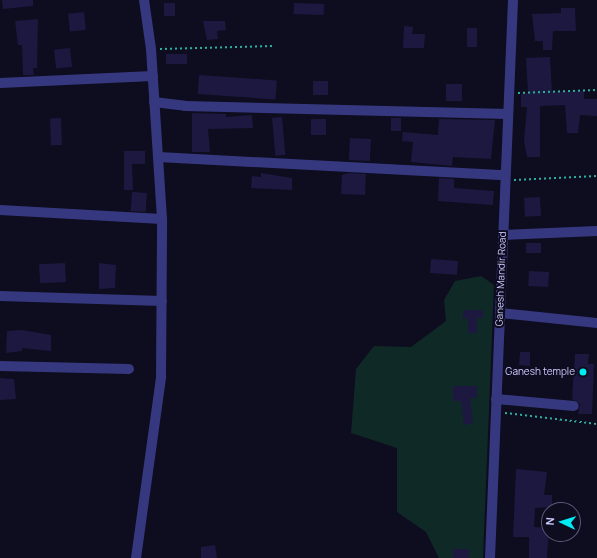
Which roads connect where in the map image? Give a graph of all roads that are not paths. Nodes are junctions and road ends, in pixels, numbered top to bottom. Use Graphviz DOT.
graph roads {
  1 [pos="144,0"];
  2 [pos="513,0"];
  3 [pos="153,76"];
  4 [pos="0,83"];
  5 [pos="154,102"];
  6 [pos="508,114"];
  7 [pos="158,156"];
  8 [pos="505,178"];
  9 [pos="0,210"];
  10 [pos="162,219"];
  11 [pos="597,231"];
  12 [pos="503,235"];
  13 [pos="0,296"];
  14 [pos="162,301"];
  15 [pos="500,313"];
  16 [pos="597,323"];
  17 [pos="0,366"];
  18 [pos="129,369"];
  19 [pos="496,399"];
  20 [pos="574,406"];
  21 [pos="136,558"];
  22 [pos="490,558"];
  1 -- 3 [label="street"];
  2 -- 6 [label="street, Ganesh Mandir Road"];
  3 -- 4 [label="street"];
  3 -- 5 [label="street"];
  5 -- 6 [label="street"];
  5 -- 7 [label="street"];
  6 -- 8 [label="street, Ganesh Mandir Road"];
  7 -- 8 [label="street"];
  7 -- 10 [label="street"];
  8 -- 12 [label="street, Ganesh Mandir Road"];
  9 -- 10 [label="street"];
  10 -- 14 [label="street"];
  11 -- 12 [label="street"];
  12 -- 15 [label="street, Ganesh Mandir Road"];
  13 -- 14 [label="street"];
  14 -- 21 [label="street"];
  15 -- 16 [label="street"];
  15 -- 19 [label="street, Ganesh Mandir Road"];
  17 -- 18 [label="street"];
  19 -- 20 [label="street"];
  19 -- 22 [label="street, Ganesh Mandir Road"];
}
